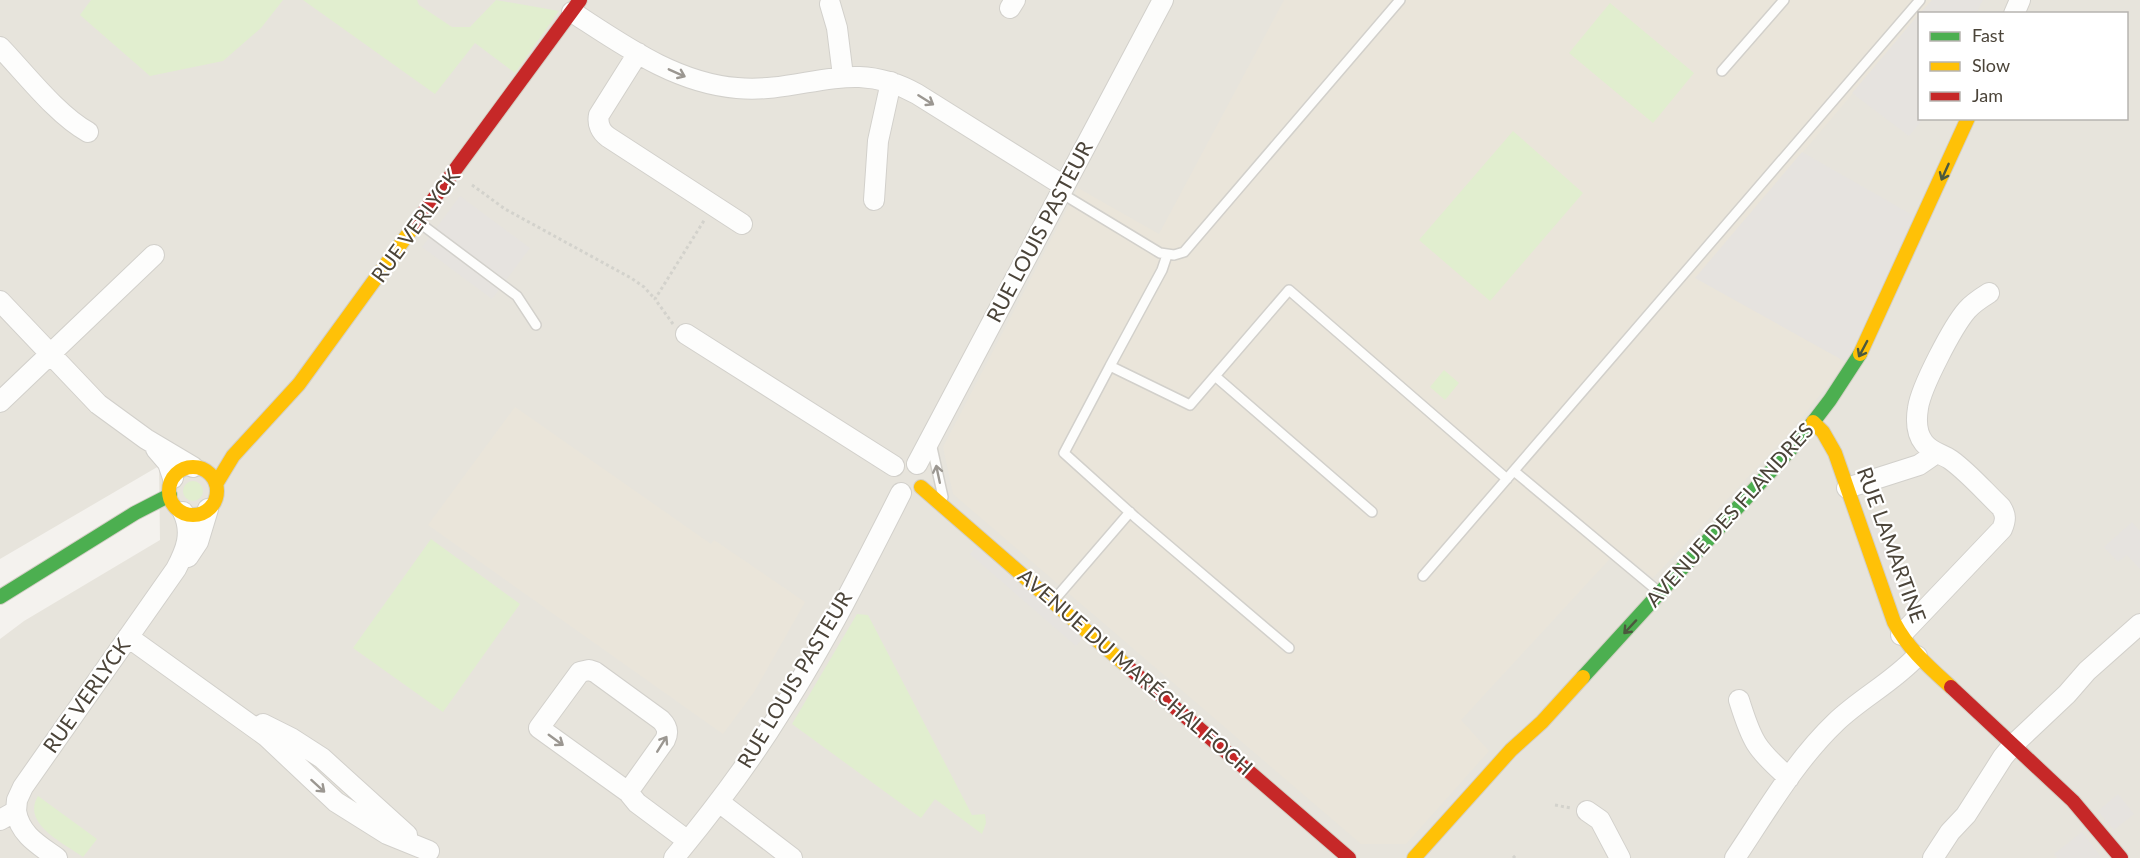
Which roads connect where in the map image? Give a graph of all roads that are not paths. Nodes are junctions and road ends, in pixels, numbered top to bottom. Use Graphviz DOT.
graph roads {
  1 [pos="1163,0"];
  2 [pos="1400,0"];
  3 [pos="1784,0"];
  4 [pos="1920,0"];
  5 [pos="830,4"];
  6 [pos="576,6"];
  7 [pos="0,47"];
  8 [pos="639,53"];
  9 [pos="1722,71"];
  10 [pos="843,76"];
  11 [pos="891,82"];
  12 [pos="1967,120"];
  13 [pos="88,132"];
  14 [pos="1063,190"];
  15 [pos="874,200"];
  16 [pos="419,222"];
  17 [pos="742,224"];
  18 [pos="154,255"];
  19 [pos="1167,255"];
  20 [pos="1989,293"];
  21 [pos="0,302"];
  22 [pos="536,325"];
  23 [pos="686,334"];
  24 [pos="50,355"];
  25 [pos="1110,366"];
  26 [pos="1215,376"];
  27 [pos="0,402"];
  28 [pos="1813,422"];
  29 [pos="146,439"];
  30 [pos="930,440"];
  31 [pos="243,443"];
  32 [pos="1935,454"];
  33 [pos="917,464"];
  34 [pos="894,466"];
  35 [pos="196,467"];
  36 [pos="1514,471"];
  37 [pos="1507,479"];
  38 [pos="216,484"];
  39 [pos="172,487"];
  40 [pos="921,487"];
  41 [pos="1847,488"];
  42 [pos="901,493"];
  43 [pos="945,508"];
  44 [pos="208,509"];
  45 [pos="183,512"];
  46 [pos="1130,512"];
  47 [pos="1372,512"];
  48 [pos="176,569"];
  49 [pos="1423,576"];
  50 [pos="1661,593"];
  51 [pos="0,597"];
  52 [pos="1053,601"];
  53 [pos="2140,624"];
  54 [pos="1900,635"];
  55 [pos="128,637"];
  56 [pos="1290,648"];
  57 [pos="1917,656"];
  58 [pos="1739,700"];
  59 [pos="2013,745"];
  60 [pos="1789,778"];
  61 [pos="628,792"];
  62 [pos="719,802"];
  63 [pos="1587,811"];
  64 [pos="8,815"];
  65 [pos="688,841"];
  66 [pos="433,855"];
  67 [pos="57,858"];
  68 [pos="674,858"];
  69 [pos="792,858"];
  70 [pos="1349,858"];
  71 [pos="1413,858"];
  72 [pos="1620,858"];
  73 [pos="1735,858"];
  74 [pos="1933,858"];
  75 [pos="2121,858"];
  1 -- 14 [label="street, RUE LOUIS PASTEUR"];
  2 -- 19 [label="lane"];
  3 -- 9 [label="lane"];
  4 -- 36 [label="lane"];
  5 -- 10 [label="street"];
  6 -- 8 [label="street"];
  6 -- 16 [label="street, RUE VERLYCK"];
  7 -- 13 [label="street"];
  8 -- 10 [label="street, one-way"];
  8 -- 17 [label="street"];
  10 -- 11 [label="street"];
  11 -- 14 [label="street, one-way"];
  11 -- 15 [label="street"];
  12 -- 28 [label="street, AVENUE DES FLANDRES, one-way"];
  14 -- 19 [label="lane"];
  14 -- 30 [label="street, RUE LOUIS PASTEUR"];
  16 -- 22 [label="lane"];
  16 -- 31 [label="street, RUE VERLYCK"];
  18 -- 24 [label="street"];
  19 -- 25 [label="lane"];
  20 -- 32 [label="street"];
  21 -- 24 [label="street"];
  23 -- 34 [label="street"];
  24 -- 27 [label="street"];
  24 -- 29 [label="street"];
  25 -- 26 [label="lane"];
  25 -- 46 [label="lane"];
  26 -- 37 [label="lane"];
  26 -- 47 [label="lane"];
  28 -- 41 [label="street, RUE LAMARTINE"];
  28 -- 50 [label="street, AVENUE DES FLANDRES"];
  29 -- 35 [label="street"];
  29 -- 39 [label="street"];
  30 -- 33 [label="street, RUE LOUIS PASTEUR"];
  43 -- 30 [label="lane, one-way"];
  31 -- 35 [label="street, RUE VERLYCK"];
  31 -- 38 [label="street, RUE VERLYCK"];
  32 -- 41 [label="street"];
  32 -- 54 [label="street"];
  33 -- 34 [label="street"];
  33 -- 40 [label="street"];
  34 -- 42 [label="street"];
  35 -- 38 [label="street"];
  35 -- 39 [label="street"];
  36 -- 37 [label="lane"];
  36 -- 50 [label="lane"];
  37 -- 49 [label="lane"];
  38 -- 44 [label="street"];
  39 -- 45 [label="street"];
  39 -- 51 [label="street"];
  40 -- 42 [label="street"];
  40 -- 43 [label="street, AVENUE DU MARÉCHAL FOCH"];
  41 -- 54 [label="street, RUE LAMARTINE"];
  42 -- 62 [label="street, RUE LOUIS PASTEUR"];
  43 -- 52 [label="street, AVENUE DU MARÉCHAL FOCH"];
  44 -- 45 [label="street"];
  44 -- 48 [label="street, RUE VERLYCK"];
  45 -- 48 [label="street, RUE VERLYCK"];
  46 -- 52 [label="lane"];
  46 -- 56 [label="lane"];
  48 -- 55 [label="street, RUE VERLYCK"];
  50 -- 71 [label="street, AVENUE DES FLANDRES, one-way"];
  52 -- 70 [label="street, AVENUE DU MARÉCHAL FOCH"];
  53 -- 59 [label="street"];
  54 -- 57 [label="street, RUE LAMARTINE"];
  55 -- 64 [label="street, RUE VERLYCK"];
  55 -- 66 [label="street"];
  57 -- 59 [label="street, RUE LAMARTINE"];
  57 -- 60 [label="street"];
  58 -- 60 [label="street"];
  59 -- 74 [label="street"];
  59 -- 75 [label="street, RUE LAMARTINE"];
  60 -- 73 [label="street"];
  61 -- 61 [label="street, one-way"];
  61 -- 65 [label="street"];
  62 -- 65 [label="street, RUE LOUIS PASTEUR"];
  62 -- 69 [label="street"];
  63 -- 72 [label="street"];
  64 -- 67 [label="street"];
  65 -- 68 [label="street, RUE LOUIS PASTEUR"];
}
